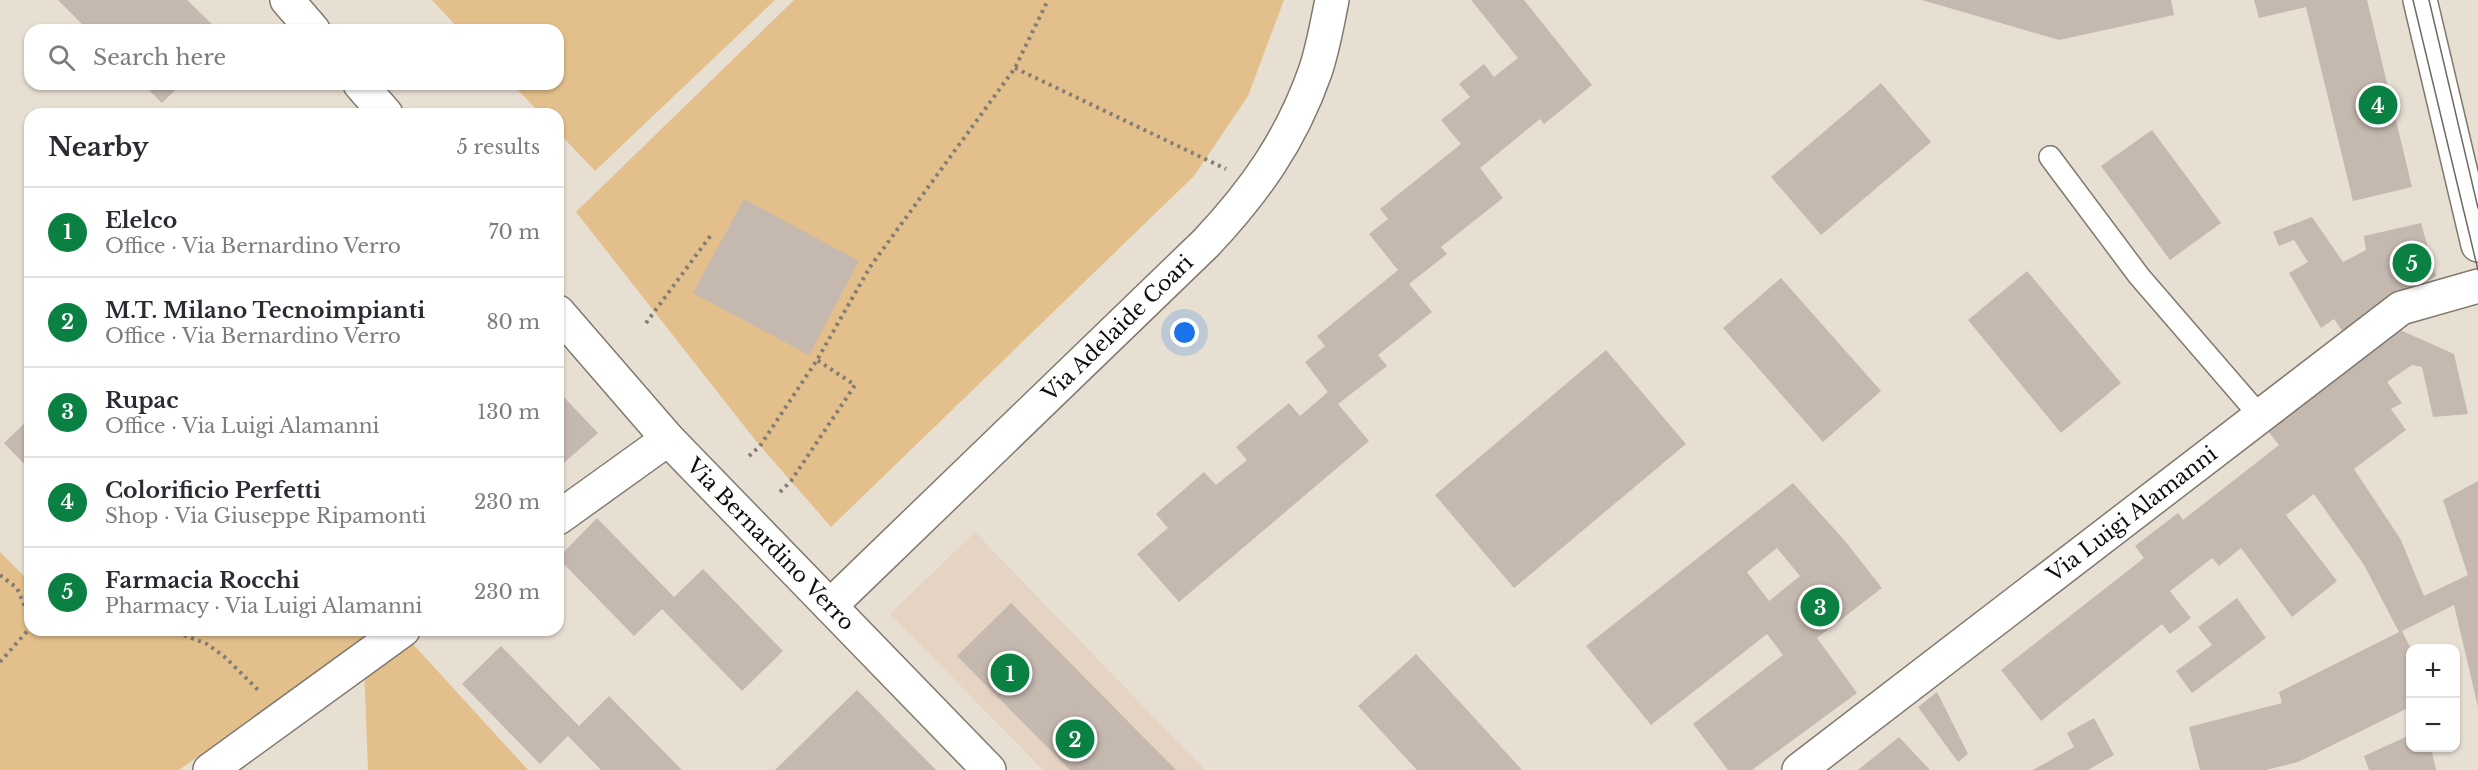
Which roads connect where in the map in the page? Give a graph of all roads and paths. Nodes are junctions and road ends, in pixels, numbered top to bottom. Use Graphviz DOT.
graph roads {
  1 [pos="287,0"];
  2 [pos="1048,0"];
  3 [pos="1332,0"];
  4 [pos="2420,0"];
  5 [pos="308,24"];
  6 [pos="1016,68"];
  7 [pos="365,90"];
  8 [pos="381,108"];
  9 [pos="2050,157"];
  10 [pos="1257,184"];
  11 [pos="711,235"];
  12 [pos="2478,246"];
  13 [pos="2478,286"];
  14 [pos="564,319"];
  15 [pos="646,323"];
  16 [pos="817,360"];
  17 [pos="2260,416"];
  18 [pos="668,439"];
  19 [pos="749,456"];
  20 [pos="780,492"];
  21 [pos="564,514"];
  22 [pos="0,575"];
  23 [pos="24,605"];
  24 [pos="830,606"];
  25 [pos="24,635"];
  26 [pos="186,636"];
  27 [pos="394,636"];
  28 [pos="0,662"];
  29 [pos="264,696"];
  30 [pos="210,770"];
  31 [pos="989,770"];
  32 [pos="1799,770"];
  1 -- 5 [label="street"];
  2 -- 6 [label="path"];
  3 -- 10 [label="street, Via Adelaide Coari"];
  4 -- 12 [label="street"];
  6 -- 10 [label="path"];
  6 -- 16 [label="path"];
  7 -- 8 [label="street"];
  9 -- 17 [label="lane"];
  10 -- 24 [label="street, Via Adelaide Coari"];
  11 -- 15 [label="path"];
  13 -- 17 [label="street, Via Luigi Alamanni"];
  14 -- 18 [label="street, Via Bernardino Verro"];
  16 -- 19 [label="path"];
  16 -- 20 [label="path"];
  17 -- 32 [label="street, Via Luigi Alamanni"];
  18 -- 21 [label="street"];
  18 -- 24 [label="street, Via Bernardino Verro"];
  22 -- 23 [label="path"];
  24 -- 31 [label="street, Via Bernardino Verro"];
  25 -- 28 [label="path"];
  26 -- 29 [label="path"];
  27 -- 30 [label="street"];
}
